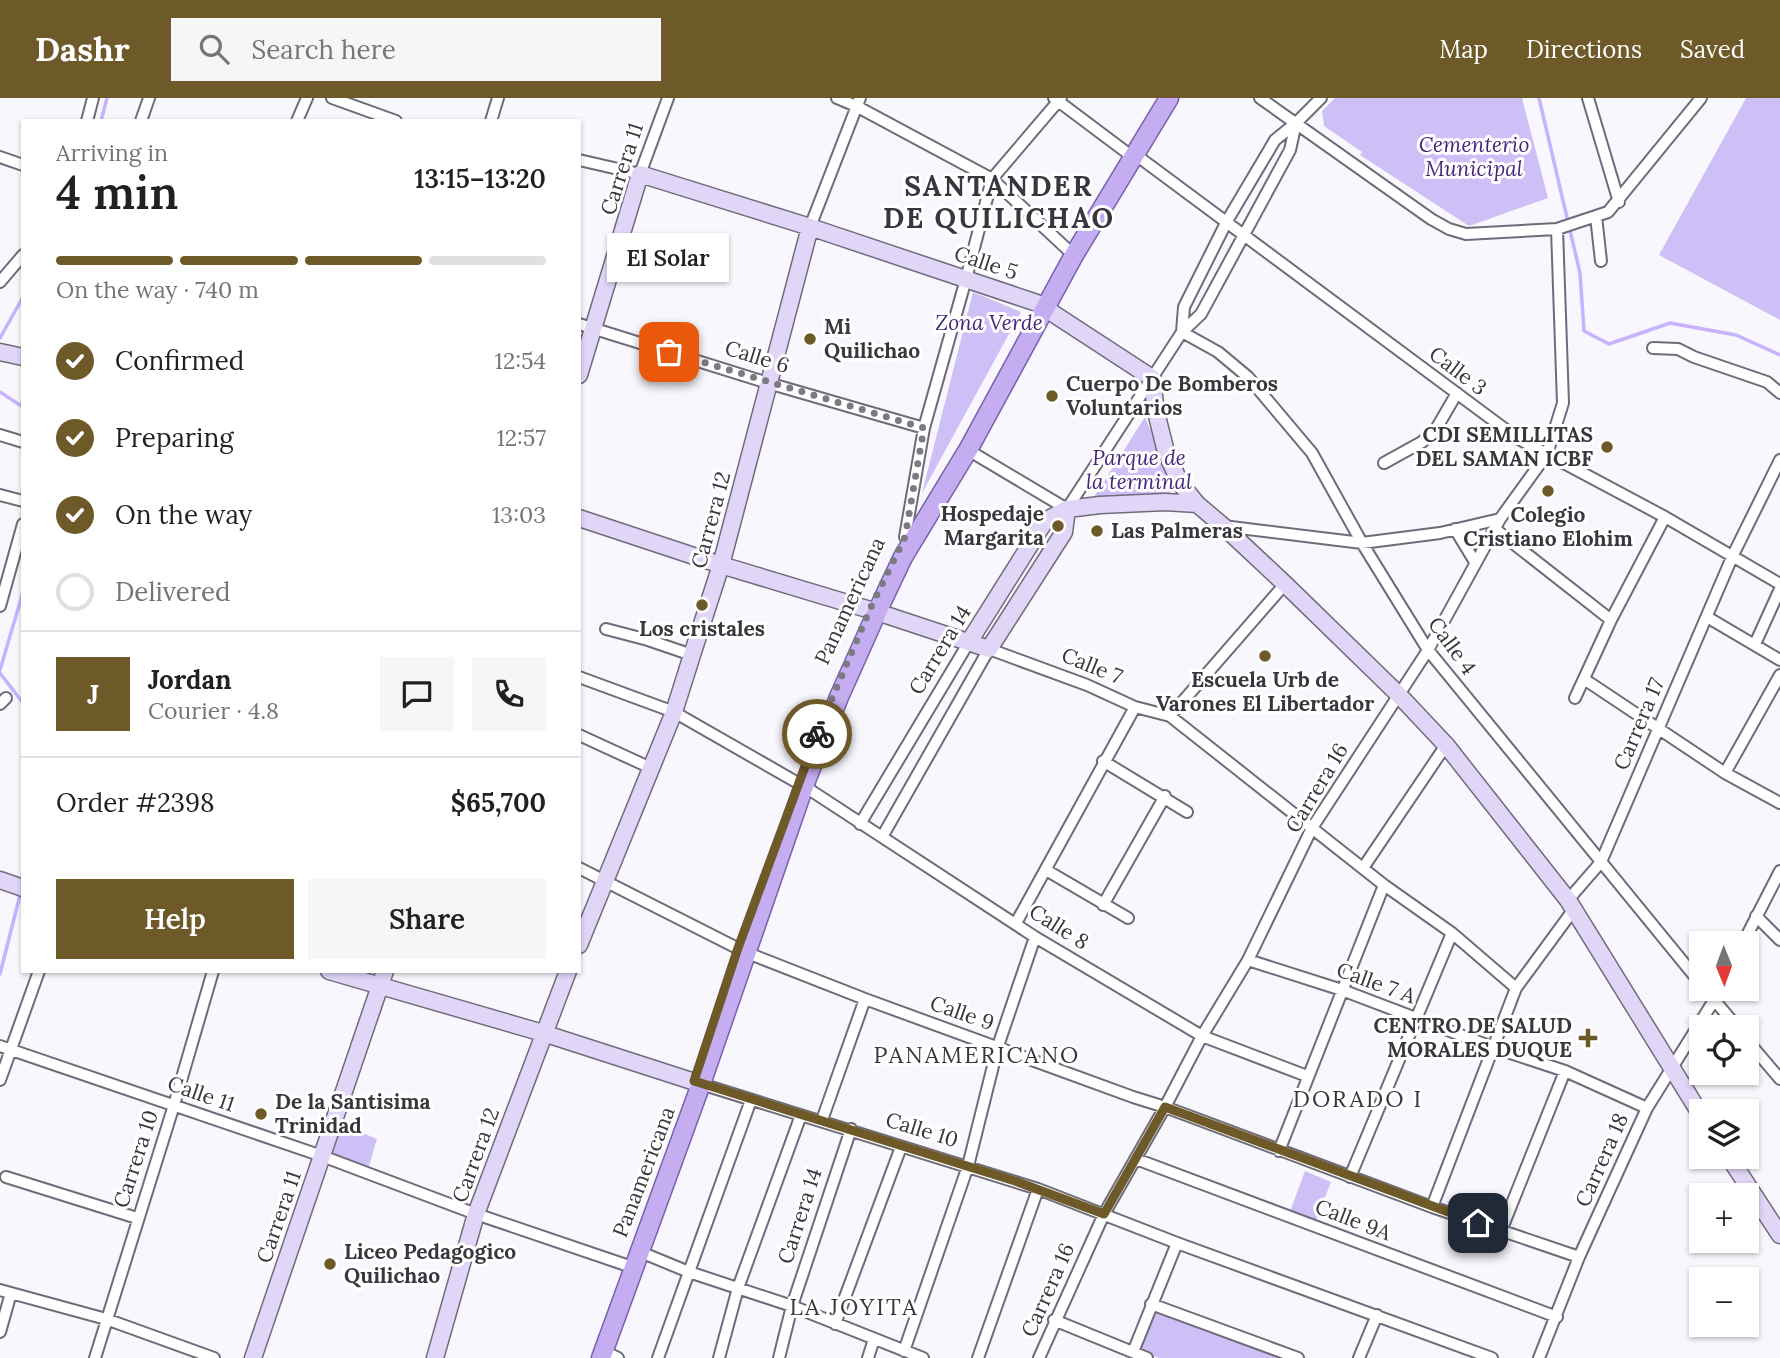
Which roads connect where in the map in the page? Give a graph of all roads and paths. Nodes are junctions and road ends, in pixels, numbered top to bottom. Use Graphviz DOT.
graph roads {
  1 [pos="93,98"];
  2 [pos="149,98"];
  3 [pos="307,98"];
  4 [pos="332,98"];
  5 [pos="498,98"];
  6 [pos="668,98"];
  7 [pos="837,98"];
  8 [pos="1157,98"];
  9 [pos="1169,98"];
  10 [pos="1260,98"];
  11 [pos="1321,98"];
  12 [pos="1588,98"];
  13 [pos="1701,98"];
  14 [pos="1057,99"];
  15 [pos="858,102"];
  16 [pos="88,119"];
  17 [pos="142,119"];
  18 [pos="299,119"];
  19 [pos="390,119"];
  20 [pos="492,119"];
  21 [pos="1296,123"];
  22 [pos="1131,153"];
  23 [pos="0,157"];
  24 [pos="581,160"];
  25 [pos="21,165"];
  26 [pos="640,174"];
  27 [pos="992,179"];
  28 [pos="1619,202"];
  29 [pos="1597,216"];
  30 [pos="1227,221"];
  31 [pos="810,227"];
  32 [pos="1561,228"];
  33 [pos="1243,233"];
  34 [pos="1067,249"];
  35 [pos="21,257"];
  36 [pos="1601,261"];
  37 [pos="966,279"];
  38 [pos="0,282"];
  39 [pos="1041,305"];
  40 [pos="587,326"];
  41 [pos="1182,332"];
  42 [pos="1653,348"];
  43 [pos="0,352"];
  44 [pos="21,357"];
  45 [pos="581,363"];
  46 [pos="1152,378"];
  47 [pos="768,383"];
  48 [pos="1457,393"];
  49 [pos="1780,393"];
  50 [pos="924,428"];
  51 [pos="0,435"];
  52 [pos="21,441"];
  53 [pos="968,450"];
  54 [pos="1547,454"];
  55 [pos="1780,460"];
  56 [pos="1384,463"];
  57 [pos="0,495"];
  58 [pos="21,500"];
  59 [pos="1197,504"];
  60 [pos="1067,509"];
  61 [pos="1665,517"];
  62 [pos="581,519"];
  63 [pos="1498,524"];
  64 [pos="1223,526"];
  65 [pos="1455,529"];
  66 [pos="21,531"];
  67 [pos="905,537"];
  68 [pos="1362,543"];
  69 [pos="1733,555"];
  70 [pos="1475,562"];
  71 [pos="721,565"];
  72 [pos="1285,584"];
  73 [pos="1780,586"];
  74 [pos="1,598"];
  75 [pos="873,610"];
  76 [pos="1706,617"];
  77 [pos="1611,620"];
  78 [pos="606,629"];
  79 [pos="969,642"];
  80 [pos="1755,644"];
  81 [pos="989,649"];
  82 [pos="1428,650"];
  83 [pos="692,655"];
  84 [pos="1780,660"];
  85 [pos="1780,675"];
  86 [pos="581,678"];
  87 [pos="1584,679"];
  88 [pos="1398,694"];
  89 [pos="1575,698"];
  90 [pos="1135,707"];
  91 [pos="674,712"];
  92 [pos="1170,716"];
  93 [pos="1657,727"];
  94 [pos="581,736"];
  95 [pos="1446,745"];
  96 [pos="1103,761"];
  97 [pos="651,768"];
  98 [pos="1725,773"];
  99 [pos="801,785"];
  100 [pos="1164,796"];
  101 [pos="1780,803"];
  102 [pos="1187,811"];
  103 [pos="860,824"];
  104 [pos="1312,828"];
  105 [pos="882,837"];
  106 [pos="1601,862"];
  107 [pos="1363,868"];
  108 [pos="581,869"];
  109 [pos="1046,870"];
  110 [pos="1780,871"];
  111 [pos="0,880"];
  112 [pos="606,880"];
  113 [pos="1384,885"];
  114 [pos="19,887"];
  115 [pos="1103,905"];
  116 [pos="1571,905"];
  117 [pos="1756,916"];
  118 [pos="1128,918"];
  119 [pos="1016,923"];
  120 [pos="1749,931"];
  121 [pos="1452,933"];
  122 [pos="1035,937"];
  123 [pos="581,940"];
  124 [pos="1780,940"];
  125 [pos="742,950"];
  126 [pos="1248,960"];
  127 [pos="1689,969"];
  128 [pos="38,973"];
  129 [pos="212,973"];
  130 [pos="344,973"];
  131 [pos="567,973"];
  132 [pos="383,978"];
  133 [pos="1516,988"];
  134 [pos="1342,990"];
  135 [pos="865,999"];
  136 [pos="1714,1001"];
  137 [pos="1716,1001"];
  138 [pos="1727,1015"];
  139 [pos="1416,1017"];
  140 [pos="543,1033"];
  141 [pos="1202,1036"];
  142 [pos="998,1046"];
  143 [pos="5,1048"];
  144 [pos="1492,1048"];
  145 [pos="1759,1054"];
  146 [pos="1670,1068"];
  147 [pos="1565,1071"];
  148 [pos="1307,1076"];
  149 [pos="1780,1079"];
  150 [pos="0,1080"];
  151 [pos="698,1082"];
  152 [pos="1690,1099"];
  153 [pos="751,1100"];
  154 [pos="174,1105"];
  155 [pos="1165,1107"];
  156 [pos="1647,1108"];
  157 [pos="801,1115"];
  158 [pos="821,1120"];
  159 [pos="851,1129"];
  160 [pos="901,1147"];
  161 [pos="1279,1151"];
  162 [pos="322,1156"];
  163 [pos="1136,1159"];
  164 [pos="968,1167"];
  165 [pos="1736,1169"];
  166 [pos="6,1177"];
  167 [pos="1350,1177"];
  168 [pos="1038,1189"];
  169 [pos="1432,1208"];
  170 [pos="476,1214"];
  171 [pos="1104,1214"];
  172 [pos="138,1218"];
  173 [pos="1501,1231"];
  174 [pos="1780,1235"];
  175 [pos="1177,1242"];
  176 [pos="1579,1257"];
  177 [pos="632,1258"];
  178 [pos="689,1272"];
  179 [pos="738,1288"];
  180 [pos="6,1292"];
  181 [pos="1151,1304"];
  182 [pos="792,1306"];
  183 [pos="1377,1315"];
  184 [pos="1557,1317"];
  185 [pos="106,1319"];
  186 [pos="1054,1320"];
  187 [pos="835,1324"];
  188 [pos="0,1332"];
  189 [pos="874,1339"];
  190 [pos="904,1351"];
  191 [pos="1133,1352"];
  192 [pos="604,1356"];
  193 [pos="94,1358"];
  194 [pos="214,1358"];
  195 [pos="253,1358"];
  196 [pos="435,1358"];
  197 [pos="658,1358"];
  198 [pos="719,1358"];
  199 [pos="779,1358"];
  200 [pos="868,1358"];
  201 [pos="923,1358"];
  202 [pos="978,1358"];
  203 [pos="1039,1358"];
  204 [pos="1147,1358"];
  205 [pos="1298,1358"];
  206 [pos="1359,1358"];
  207 [pos="1492,1358"];
  208 [pos="1539,1358"];
  1 -- 16 [label="street"];
  2 -- 17 [label="street"];
  3 -- 18 [label="street"];
  4 -- 19 [label="street"];
  5 -- 20 [label="street"];
  6 -- 26 [label="street, Carrera 11"];
  7 -- 15 [label="street"];
  8 -- 22 [label="main road, Panamericana"];
  9 -- 22 [label="main road, Panamericana"];
  10 -- 21 [label="street"];
  11 -- 21 [label="street, Carrera 14"];
  12 -- 28 [label="street"];
  13 -- 28 [label="street"];
  14 -- 22 [label="street, Calle 3"];
  14 -- 27 [label="street"];
  15 -- 27 [label="street"];
  15 -- 31 [label="street, Carrera 12"];
  21 -- 30 [label="street, Carrera 14"];
  21 -- 32 [label="street"];
  21 -- 33 [label="street, Carrera 14"];
  22 -- 30 [label="street, Calle 3"];
  22 -- 34 [label="main road, Panamericana"];
  22 -- 39 [label="main road, Panamericana"];
  23 -- 25 [label="street"];
  24 -- 26 [label="street, Calle 5"];
  26 -- 31 [label="street, Calle 5"];
  26 -- 40 [label="street, Carrera 11"];
  27 -- 34 [label="street"];
  27 -- 37 [label="street"];
  28 -- 29 [label="street"];
  29 -- 32 [label="street"];
  29 -- 36 [label="street"];
  30 -- 33 [label="street, Calle 3"];
  30 -- 41 [label="street, Carrera 14"];
  31 -- 37 [label="street, Calle 5"];
  31 -- 47 [label="street, Carrera 12"];
  32 -- 54 [label="street, Carrera 16"];
  33 -- 41 [label="street, Carrera 14"];
  33 -- 48 [label="street, Calle 3"];
  34 -- 39 [label="main road, Panamericana"];
  35 -- 38 [label="street"];
  37 -- 39 [label="street, Calle 5"];
  37 -- 50 [label="street"];
  39 -- 46 [label="street, Calle 5"];
  39 -- 53 [label="main road, Panamericana"];
  39 -- 67 [label="main road, Panamericana"];
  40 -- 45 [label="street, Carrera 11"];
  40 -- 47 [label="street, Calle 6"];
  41 -- 46 [label="street, Carrera 14"];
  41 -- 68 [label="street, Calle 4"];
  42 -- 49 [label="street"];
  43 -- 44 [label="street"];
  46 -- 59 [label="street"];
  46 -- 60 [label="street, Carrera 14"];
  47 -- 50 [label="street, Calle 6"];
  47 -- 71 [label="street, Carrera 12"];
  48 -- 54 [label="street, Calle 3"];
  48 -- 56 [label="street"];
  50 -- 67 [label="street"];
  51 -- 52 [label="street"];
  53 -- 60 [label="street"];
  53 -- 75 [label="main road, Panamericana"];
  54 -- 61 [label="street, Calle 3"];
  54 -- 63 [label="street, Carrera 16"];
  55 -- 69 [label="street, Carrera 17"];
  57 -- 58 [label="street"];
  59 -- 60 [label="street"];
  59 -- 64 [label="street"];
  60 -- 79 [label="street, Carrera 14"];
  60 -- 81 [label="street, Carrera 14"];
  61 -- 69 [label="street, Calle 3"];
  61 -- 77 [label="street"];
  62 -- 71 [label="street, Calle 7"];
  63 -- 65 [label="street"];
  63 -- 70 [label="street, Carrera 16"];
  63 -- 77 [label="street"];
  64 -- 68 [label="street"];
  64 -- 72 [label="street"];
  65 -- 68 [label="street"];
  65 -- 70 [label="street"];
  66 -- 74 [label="street"];
  67 -- 75 [label="main road, Panamericana"];
  68 -- 82 [label="street, Calle 4"];
  69 -- 73 [label="street, Calle 3"];
  69 -- 76 [label="street, Carrera 17"];
  70 -- 82 [label="street, Carrera 16"];
  71 -- 75 [label="street, Calle 7"];
  71 -- 83 [label="street, Carrera 12"];
  72 -- 88 [label="street"];
  72 -- 92 [label="street"];
  73 -- 80 [label="street"];
  75 -- 79 [label="street, Calle 7"];
  75 -- 99 [label="main road, Panamericana"];
  76 -- 80 [label="street"];
  76 -- 93 [label="street, Carrera 17"];
  77 -- 87 [label="street"];
  78 -- 83 [label="street"];
  79 -- 81 [label="street, Calle 7"];
  79 -- 103 [label="street, Carrera 14"];
  80 -- 84 [label="street"];
  81 -- 90 [label="street, Calle 7"];
  81 -- 105 [label="street, Carrera 14"];
  82 -- 88 [label="street, Carrera 16"];
  82 -- 106 [label="street, Calle 4"];
  83 -- 91 [label="street, Carrera 12"];
  85 -- 98 [label="street"];
  86 -- 91 [label="street, Calle 8"];
  87 -- 89 [label="street"];
  87 -- 93 [label="street"];
  88 -- 95 [label="street"];
  88 -- 104 [label="street, Carrera 16"];
  90 -- 92 [label="street, Calle 7"];
  90 -- 96 [label="street"];
  91 -- 97 [label="street, Carrera 12"];
  91 -- 99 [label="street, Calle 8"];
  92 -- 104 [label="street, Calle 7"];
  93 -- 98 [label="street"];
  93 -- 106 [label="street, Carrera 17"];
  94 -- 97 [label="street"];
  95 -- 107 [label="street"];
  95 -- 116 [label="street"];
  96 -- 100 [label="street"];
  96 -- 109 [label="street"];
  97 -- 112 [label="street, Carrera 12"];
  98 -- 101 [label="street"];
  99 -- 103 [label="street, Calle 8"];
  99 -- 125 [label="main road, Panamericana"];
  100 -- 102 [label="street"];
  100 -- 115 [label="street"];
  103 -- 105 [label="street, Calle 8"];
  104 -- 107 [label="street, Calle 7"];
  104 -- 126 [label="street, Carrera 16"];
  105 -- 119 [label="street, Calle 8"];
  106 -- 116 [label="street, Carrera 17"];
  106 -- 127 [label="street, Calle 4"];
  107 -- 113 [label="street, Calle 7"];
  108 -- 112 [label="street, Calle 9"];
  109 -- 115 [label="street"];
  109 -- 119 [label="street"];
  110 -- 117 [label="street"];
  111 -- 114 [label="street"];
  112 -- 123 [label="street, Carrera 12"];
  112 -- 125 [label="street, Calle 9"];
  113 -- 121 [label="street, Calle 7"];
  113 -- 134 [label="street"];
  115 -- 118 [label="street"];
  116 -- 133 [label="street, Carrera 17"];
  116 -- 146 [label="street"];
  117 -- 120 [label="street"];
  117 -- 124 [label="street"];
  119 -- 122 [label="street, Calle 8"];
  121 -- 133 [label="street, Calle 7"];
  121 -- 139 [label="street"];
  122 -- 141 [label="street, Calle 8"];
  122 -- 142 [label="street"];
  125 -- 135 [label="street, Calle 9"];
  125 -- 151 [label="main road, Panamericana"];
  126 -- 134 [label="street, Calle 7 A"];
  126 -- 141 [label="street, Carrera 16"];
  128 -- 143 [label="street"];
  129 -- 154 [label="street, Carrera 10"];
  130 -- 132 [label="street, Calle 10"];
  131 -- 140 [label="street, Carrera 12"];
  132 -- 140 [label="street, Calle 10"];
  132 -- 162 [label="street, Carrera 11"];
  133 -- 144 [label="street, Carrera 17"];
  134 -- 139 [label="street, Calle 7 A"];
  134 -- 148 [label="street"];
  135 -- 142 [label="street, Calle 9"];
  135 -- 158 [label="street"];
  136 -- 146 [label="street, Carrera 18"];
  137 -- 138 [label="street"];
  139 -- 144 [label="street, Calle 7 A"];
  139 -- 167 [label="street"];
  140 -- 151 [label="street, Calle 10"];
  140 -- 170 [label="street, Carrera 12"];
  141 -- 148 [label="street, Calle 8"];
  141 -- 155 [label="street, Carrera 16"];
  142 -- 155 [label="street, Calle 9"];
  142 -- 164 [label="street"];
  143 -- 150 [label="street"];
  143 -- 154 [label="street, Calle 11"];
  144 -- 147 [label="street, Calle 7 A"];
  144 -- 169 [label="street, Carrera 17"];
  145 -- 149 [label="street"];
  146 -- 152 [label="street"];
  146 -- 156 [label="street, Carrera 18"];
  147 -- 156 [label="street, Calle 7 A"];
  147 -- 173 [label="street"];
  148 -- 161 [label="street"];
  151 -- 153 [label="street, Calle 10"];
  151 -- 177 [label="main road, Panamericana"];
  153 -- 157 [label="street, Calle 10"];
  153 -- 178 [label="street"];
  154 -- 162 [label="street, Calle 11"];
  154 -- 172 [label="street, Carrera 10"];
  155 -- 161 [label="street, Calle 9"];
  155 -- 163 [label="street, Carrera 16"];
  156 -- 176 [label="street, Carrera 18"];
  157 -- 158 [label="street, Calle 10"];
  157 -- 179 [label="street"];
  158 -- 159 [label="street, Calle 10"];
  159 -- 160 [label="street, Calle 10"];
  159 -- 182 [label="street, Carrera 14"];
  160 -- 164 [label="street, Calle 10"];
  160 -- 187 [label="street"];
  161 -- 167 [label="street, Calle 9"];
  162 -- 170 [label="street, Calle 11"];
  162 -- 195 [label="street, Carrera 11"];
  163 -- 171 [label="street, Carrera 16"];
  163 -- 184 [label="street, Calle 9A"];
  164 -- 168 [label="street, Calle 10"];
  164 -- 190 [label="street"];
  165 -- 174 [label="street"];
  166 -- 172 [label="street"];
  167 -- 169 [label="street, Calle 9"];
  168 -- 171 [label="street, Calle 10"];
  168 -- 202 [label="street"];
  169 -- 173 [label="street, Calle 9"];
  170 -- 177 [label="street, Calle 11"];
  170 -- 196 [label="street, Carrera 12"];
  171 -- 175 [label="street, Calle 10"];
  171 -- 186 [label="street, Carrera 16"];
  172 -- 185 [label="street, Carrera 10"];
  173 -- 176 [label="street, Calle 9"];
  175 -- 181 [label="street"];
  175 -- 183 [label="street, Calle 10"];
  176 -- 184 [label="street, Carrera 18"];
  177 -- 178 [label="street, Calle 11"];
  177 -- 192 [label="main road, Panamericana"];
  178 -- 179 [label="street, Calle 11"];
  178 -- 197 [label="street"];
  179 -- 182 [label="street, Calle 11"];
  179 -- 198 [label="street"];
  180 -- 185 [label="street"];
  180 -- 188 [label="street"];
  181 -- 191 [label="street"];
  181 -- 205 [label="street"];
  182 -- 187 [label="street, Calle 11"];
  182 -- 199 [label="street, Carrera 14"];
  183 -- 206 [label="street"];
  183 -- 207 [label="street, Calle 10"];
  184 -- 208 [label="street, Carrera 18"];
  185 -- 193 [label="street, Carrera 10"];
  185 -- 194 [label="street"];
  186 -- 191 [label="street"];
  186 -- 203 [label="street, Carrera 16"];
  187 -- 189 [label="street, Calle 11"];
  189 -- 190 [label="street, Calle 11"];
  189 -- 200 [label="street"];
  190 -- 201 [label="street, Calle 11"];
  191 -- 204 [label="street"];
}
